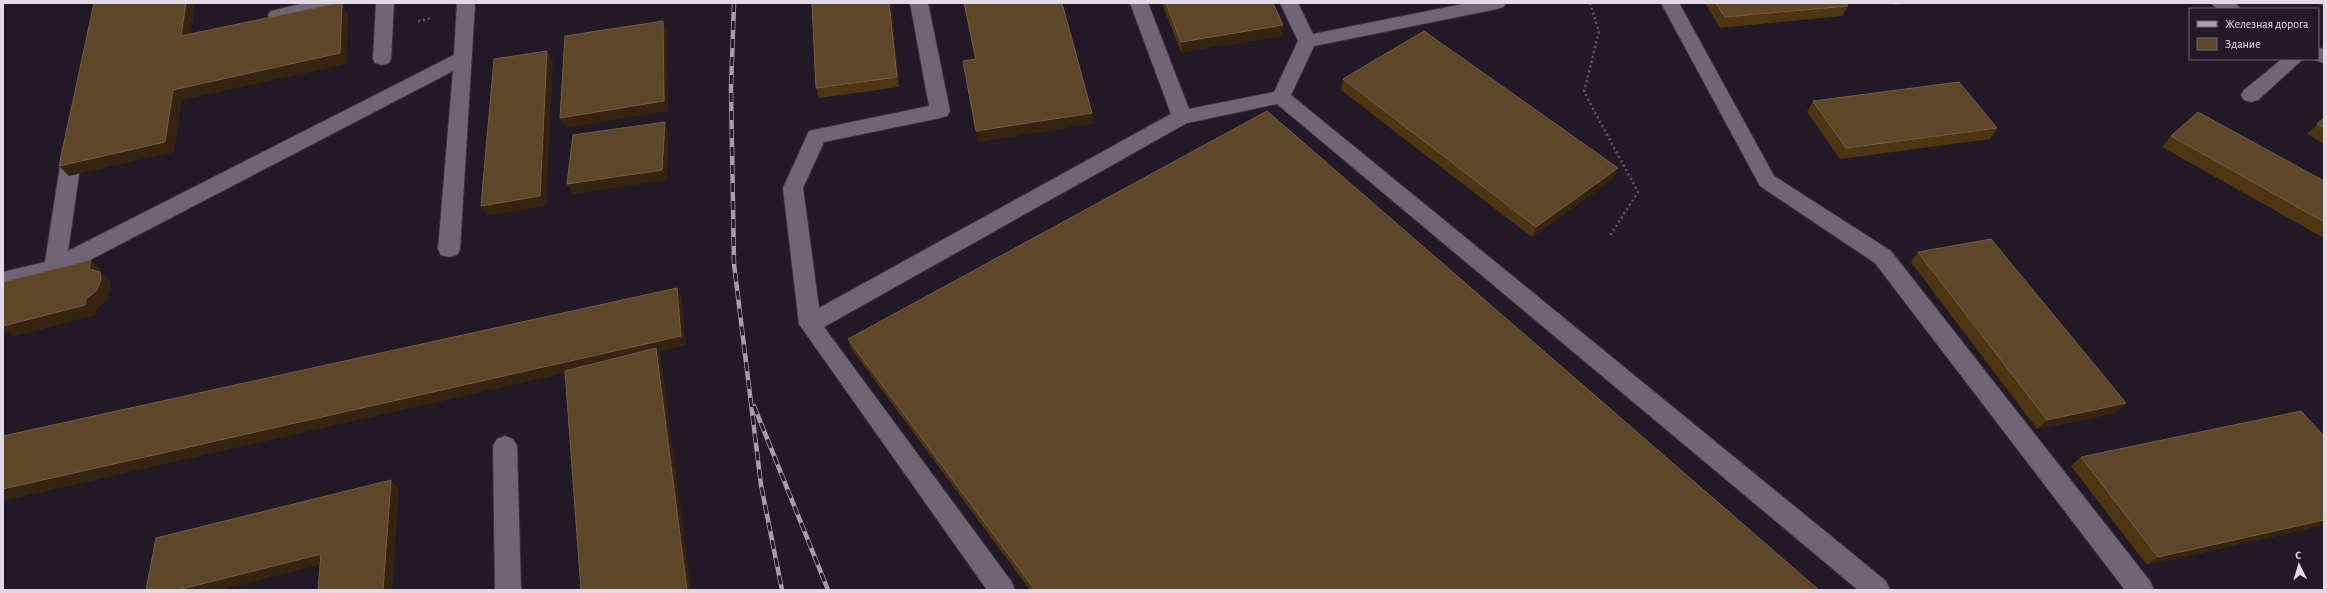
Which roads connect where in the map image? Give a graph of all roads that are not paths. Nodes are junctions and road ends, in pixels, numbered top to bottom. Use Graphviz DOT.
graph roads {
  1 [pos="329,3"];
  2 [pos="385,3"];
  3 [pos="919,3"];
  4 [pos="1139,3"];
  5 [pos="1289,3"];
  6 [pos="1496,3"];
  7 [pos="1670,3"];
  8 [pos="2220,3"];
  9 [pos="466,7"];
  10 [pos="2230,8"];
  11 [pos="277,15"];
  12 [pos="1307,41"];
  13 [pos="463,58"];
  14 [pos="382,59"];
  15 [pos="2293,60"];
  16 [pos="2251,95"];
  17 [pos="1281,96"];
  18 [pos="1182,117"];
  19 [pos="75,128"];
  20 [pos="449,249"];
  21 [pos="55,268"];
  22 [pos="3,281"];
  23 [pos="810,324"];
  24 [pos="505,446"];
  25 [pos="508,590"];
  26 [pos="1002,590"];
  27 [pos="1877,590"];
  28 [pos="2141,590"];
  1 -- 11 [label="lane"];
  2 -- 14 [label="lane"];
  3 -- 23 [label="lane"];
  4 -- 18 [label="lane"];
  5 -- 12 [label="lane"];
  6 -- 12 [label="lane"];
  7 -- 28 [label="lane"];
  8 -- 10 [label="lane"];
  9 -- 13 [label="lane"];
  12 -- 17 [label="lane"];
  13 -- 20 [label="lane"];
  13 -- 21 [label="lane"];
  15 -- 16 [label="lane"];
  17 -- 18 [label="lane"];
  17 -- 27 [label="lane"];
  18 -- 23 [label="lane"];
  19 -- 21 [label="lane"];
  21 -- 22 [label="lane"];
  23 -- 26 [label="lane"];
  24 -- 25 [label="lane"];
}
